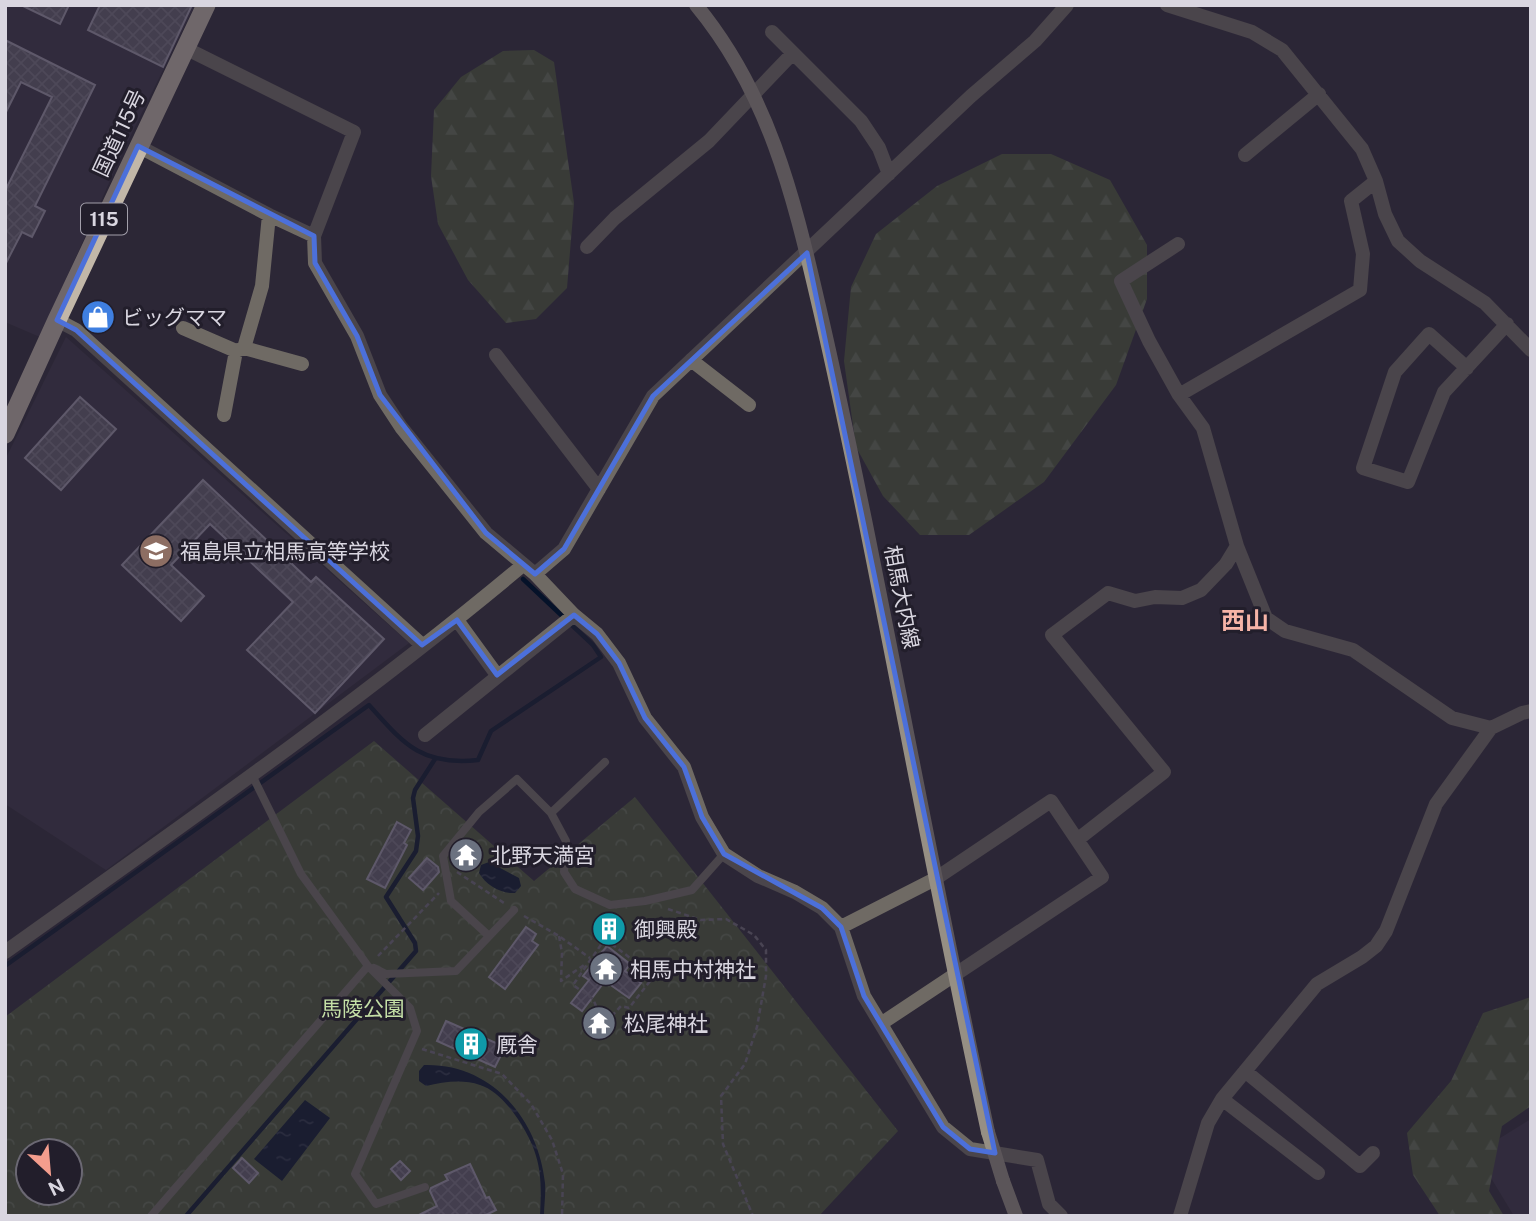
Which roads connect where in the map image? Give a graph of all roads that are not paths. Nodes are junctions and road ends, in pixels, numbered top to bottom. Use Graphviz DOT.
graph roads {
  1 [pos="206,5"];
  2 [pos="696,5"];
  3 [pos="1067,5"];
  4 [pos="1167,5"];
  5 [pos="772,32"];
  6 [pos="185,48"];
  7 [pos="793,54"];
  8 [pos="755,94"];
  9 [pos="1319,94"];
  10 [pos="138,146"];
  11 [pos="1245,155"];
  12 [pos="889,174"];
  13 [pos="1376,181"];
  14 [pos="269,215"];
  15 [pos="314,236"];
  16 [pos="1178,244"];
  17 [pos="587,247"];
  18 [pos="807,253"];
  19 [pos="57,320"];
  20 [pos="1507,324"];
  21 [pos="183,328"];
  22 [pos="1529,342"];
  23 [pos="240,349"];
  24 [pos="496,355"];
  25 [pos="691,360"];
  26 [pos="302,364"];
  27 [pos="1467,368"];
  28 [pos="1179,396"];
  29 [pos="749,405"];
  30 [pos="224,415"];
  31 [pos="5,434"];
  32 [pos="599,489"];
  33 [pos="1237,546"];
  34 [pos="529,569"];
  35 [pos="574,615"];
  36 [pos="457,620"];
  37 [pos="422,645"];
  38 [pos="498,675"];
  39 [pos="1531,711"];
  40 [pos="1491,728"];
  41 [pos="425,735"];
  42 [pos="605,762"];
  43 [pos="252,775"];
  44 [pos="551,813"];
  45 [pos="1077,840"];
  46 [pos="724,855"];
  47 [pos="935,879"];
  48 [pos="514,910"];
  49 [pos="841,927"];
  50 [pos="489,936"];
  51 [pos="5,952"];
  52 [pos="368,966"];
  53 [pos="954,975"];
  54 [pos="882,1023"];
  55 [pos="1245,1071"];
  56 [pos="1222,1099"];
  57 [pos="1373,1153"];
  58 [pos="1318,1173"];
  59 [pos="425,1187"];
  60 [pos="151,1216"];
  61 [pos="1016,1216"];
  62 [pos="1061,1216"];
  63 [pos="1180,1216"];
  1 -- 6 [label="highway, 国道115号 / 115"];
  2 -- 8 [label="main road, 相馬大内線"];
  3 -- 12 [label="street"];
  4 -- 9 [label="street"];
  5 -- 7 [label="street"];
  6 -- 10 [label="highway, 国道115号 / 115"];
  6 -- 15 [label="street"];
  7 -- 8 [label="street"];
  7 -- 12 [label="street"];
  8 -- 17 [label="street"];
  8 -- 18 [label="main road, 相馬大内線"];
  9 -- 11 [label="street"];
  9 -- 13 [label="street"];
  10 -- 14 [label="street"];
  10 -- 19 [label="highway, 国道115号 / 115"];
  12 -- 18 [label="street"];
  13 -- 20 [label="street"];
  13 -- 28 [label="street"];
  14 -- 15 [label="street"];
  14 -- 23 [label="street"];
  15 -- 34 [label="street"];
  16 -- 28 [label="street"];
  18 -- 25 [label="street"];
  18 -- 47 [label="main road, 相馬大内線"];
  19 -- 31 [label="highway, 国道115号 / 115"];
  19 -- 37 [label="street"];
  20 -- 22 [label="street"];
  20 -- 27 [label="street"];
  21 -- 23 [label="street"];
  23 -- 26 [label="street"];
  23 -- 30 [label="street"];
  24 -- 32 [label="street"];
  25 -- 29 [label="street"];
  25 -- 32 [label="street"];
  27 -- 27 [label="street"];
  28 -- 33 [label="street"];
  32 -- 34 [label="street"];
  33 -- 40 [label="street"];
  33 -- 45 [label="street"];
  34 -- 35 [label="street"];
  34 -- 36 [label="street"];
  35 -- 38 [label="street"];
  35 -- 46 [label="street"];
  36 -- 37 [label="street"];
  36 -- 38 [label="street"];
  37 -- 43 [label="street"];
  38 -- 41 [label="street"];
  39 -- 40 [label="street"];
  40 -- 55 [label="street"];
  42 -- 44 [label="lane"];
  43 -- 51 [label="street"];
  43 -- 52 [label="lane"];
  44 -- 46 [label="lane"];
  44 -- 50 [label="lane"];
  45 -- 47 [label="street"];
  45 -- 53 [label="street"];
  46 -- 49 [label="street"];
  47 -- 49 [label="street"];
  47 -- 53 [label="main road, 相馬大内線"];
  48 -- 50 [label="lane"];
  49 -- 54 [label="street"];
  50 -- 52 [label="lane"];
  52 -- 59 [label="lane"];
  52 -- 60 [label="lane"];
  53 -- 54 [label="street"];
  53 -- 61 [label="main road, 相馬大内線, bridge"];
  54 -- 62 [label="street"];
  55 -- 56 [label="street"];
  55 -- 57 [label="street"];
  56 -- 58 [label="street"];
  56 -- 63 [label="street"];
}
